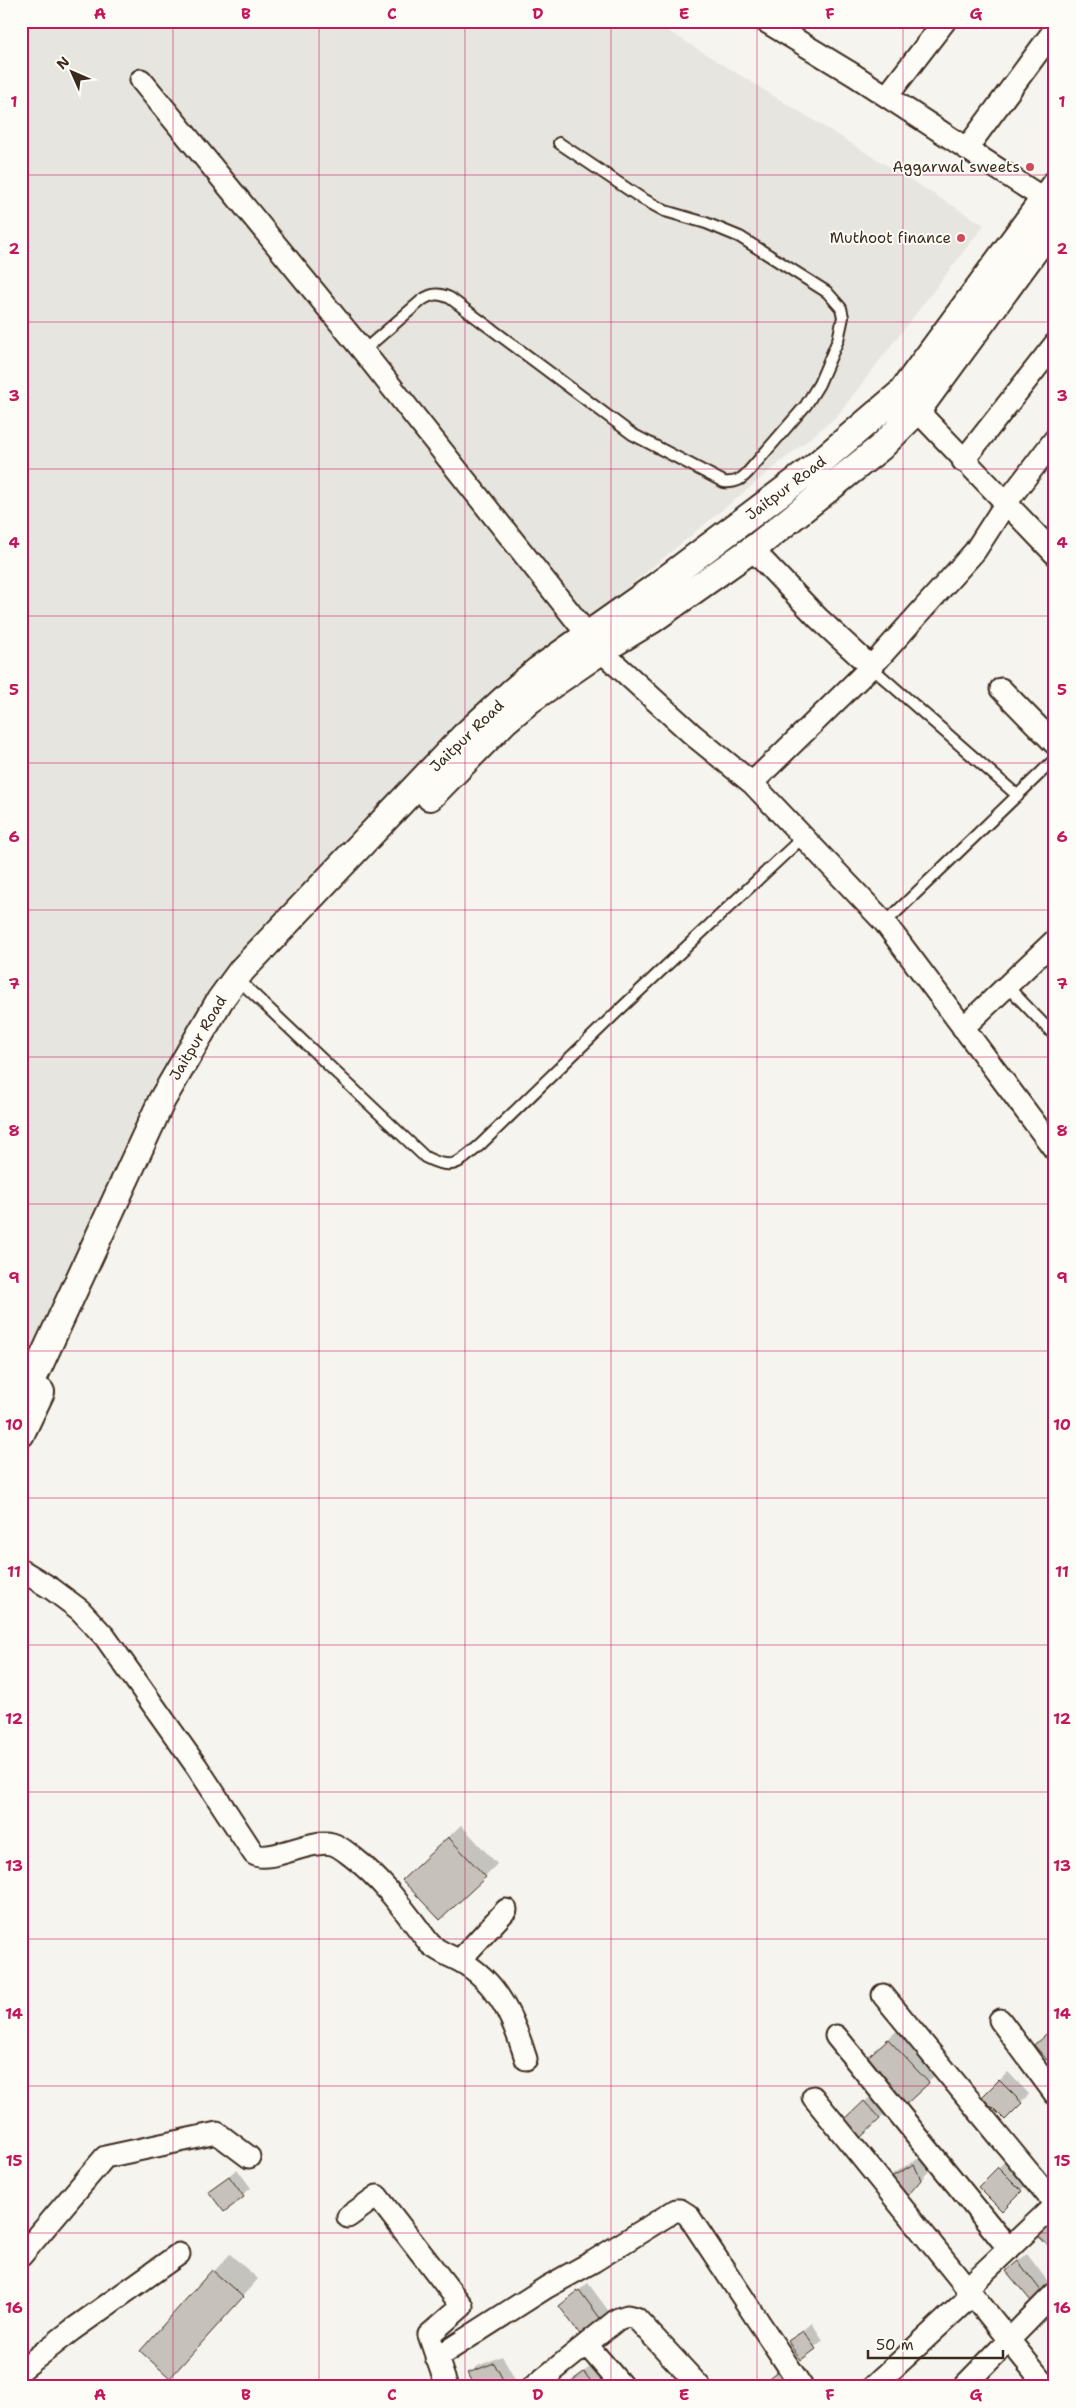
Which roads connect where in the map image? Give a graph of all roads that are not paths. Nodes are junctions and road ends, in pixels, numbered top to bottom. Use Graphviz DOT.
graph roads {
  1 [pos="765,21"];
  2 [pos="945,21"];
  3 [pos="1055,29"];
  4 [pos="141,80"];
  5 [pos="887,96"];
  6 [pos="559,143"];
  7 [pos="967,148"];
  8 [pos="1051,197"];
  9 [pos="1055,222"];
  10 [pos="1055,344"];
  11 [pos="363,351"];
  12 [pos="909,402"];
  13 [pos="1055,438"];
  14 [pos="963,461"];
  15 [pos="1006,503"];
  16 [pos="752,550"];
  17 [pos="1055,554"];
  18 [pos="594,643"];
  19 [pos="871,667"];
  20 [pos="1001,689"];
  21 [pos="1055,744"];
  22 [pos="1055,759"];
  23 [pos="752,783"];
  24 [pos="1018,796"];
  25 [pos="803,837"];
  26 [pos="885,923"];
  27 [pos="1055,940"];
  28 [pos="246,987"];
  29 [pos="1008,987"];
  30 [pos="963,1028"];
  31 [pos="1055,1036"];
  32 [pos="1055,1150"];
  33 [pos="21,1406"];
  34 [pos="21,1434"];
  35 [pos="21,1570"];
  36 [pos="506,1910"];
  37 [pos="460,1960"];
  38 [pos="883,1995"];
  39 [pos="1000,2020"];
  40 [pos="836,2036"];
  41 [pos="526,2059"];
  42 [pos="1055,2094"];
  43 [pos="813,2098"];
  44 [pos="249,2156"];
  45 [pos="1055,2204"];
  46 [pos="348,2217"];
  47 [pos="1009,2249"];
  48 [pos="179,2254"];
  49 [pos="21,2256"];
  50 [pos="969,2292"];
  51 [pos="1055,2293"];
  52 [pos="1009,2339"];
  53 [pos="587,2345"];
  54 [pos="436,2358"];
  55 [pos="21,2370"];
  56 [pos="448,2387"];
  57 [pos="533,2387"];
  58 [pos="623,2387"];
  59 [pos="700,2387"];
  60 [pos="802,2387"];
  61 [pos="873,2387"];
  62 [pos="963,2387"];
  63 [pos="1047,2387"];
  1 -- 5 [label="street"];
  2 -- 5 [label="street"];
  3 -- 7 [label="street"];
  4 -- 11 [label="street"];
  5 -- 7 [label="street"];
  6 -- 11 [label="lane"];
  7 -- 8 [label="street"];
  8 -- 12 [label="street, Jaitpur Road"];
  9 -- 12 [label="street, Jaitpur Road"];
  10 -- 14 [label="street"];
  11 -- 18 [label="street"];
  12 -- 14 [label="street"];
  12 -- 16 [label="street, Jaitpur Road"];
  12 -- 18 [label="street, Jaitpur Road"];
  13 -- 15 [label="street"];
  14 -- 15 [label="street"];
  15 -- 17 [label="street"];
  15 -- 19 [label="street"];
  16 -- 18 [label="street, Jaitpur Road"];
  16 -- 19 [label="street"];
  18 -- 23 [label="street"];
  18 -- 28 [label="street, Jaitpur Road"];
  18 -- 33 [label="street, Jaitpur Road"];
  19 -- 23 [label="street"];
  19 -- 24 [label="lane"];
  20 -- 21 [label="street"];
  22 -- 24 [label="lane"];
  23 -- 25 [label="street"];
  24 -- 26 [label="lane"];
  25 -- 26 [label="street"];
  25 -- 28 [label="lane"];
  26 -- 30 [label="street"];
  27 -- 29 [label="street"];
  28 -- 34 [label="street, Jaitpur Road"];
  29 -- 30 [label="street"];
  29 -- 31 [label="lane"];
  30 -- 32 [label="street"];
  35 -- 37 [label="street"];
  36 -- 37 [label="street"];
  37 -- 41 [label="street"];
  38 -- 45 [label="street"];
  39 -- 42 [label="street"];
  40 -- 47 [label="street"];
  43 -- 50 [label="street"];
  44 -- 49 [label="street"];
  45 -- 47 [label="street"];
  46 -- 54 [label="street"];
  47 -- 50 [label="street"];
  48 -- 55 [label="street"];
  50 -- 52 [label="street"];
  50 -- 61 [label="street"];
  51 -- 52 [label="street"];
  52 -- 62 [label="street"];
  52 -- 63 [label="street"];
  53 -- 57 [label="street"];
  53 -- 58 [label="street"];
  53 -- 59 [label="street"];
  54 -- 56 [label="street"];
  54 -- 60 [label="street"];
}
